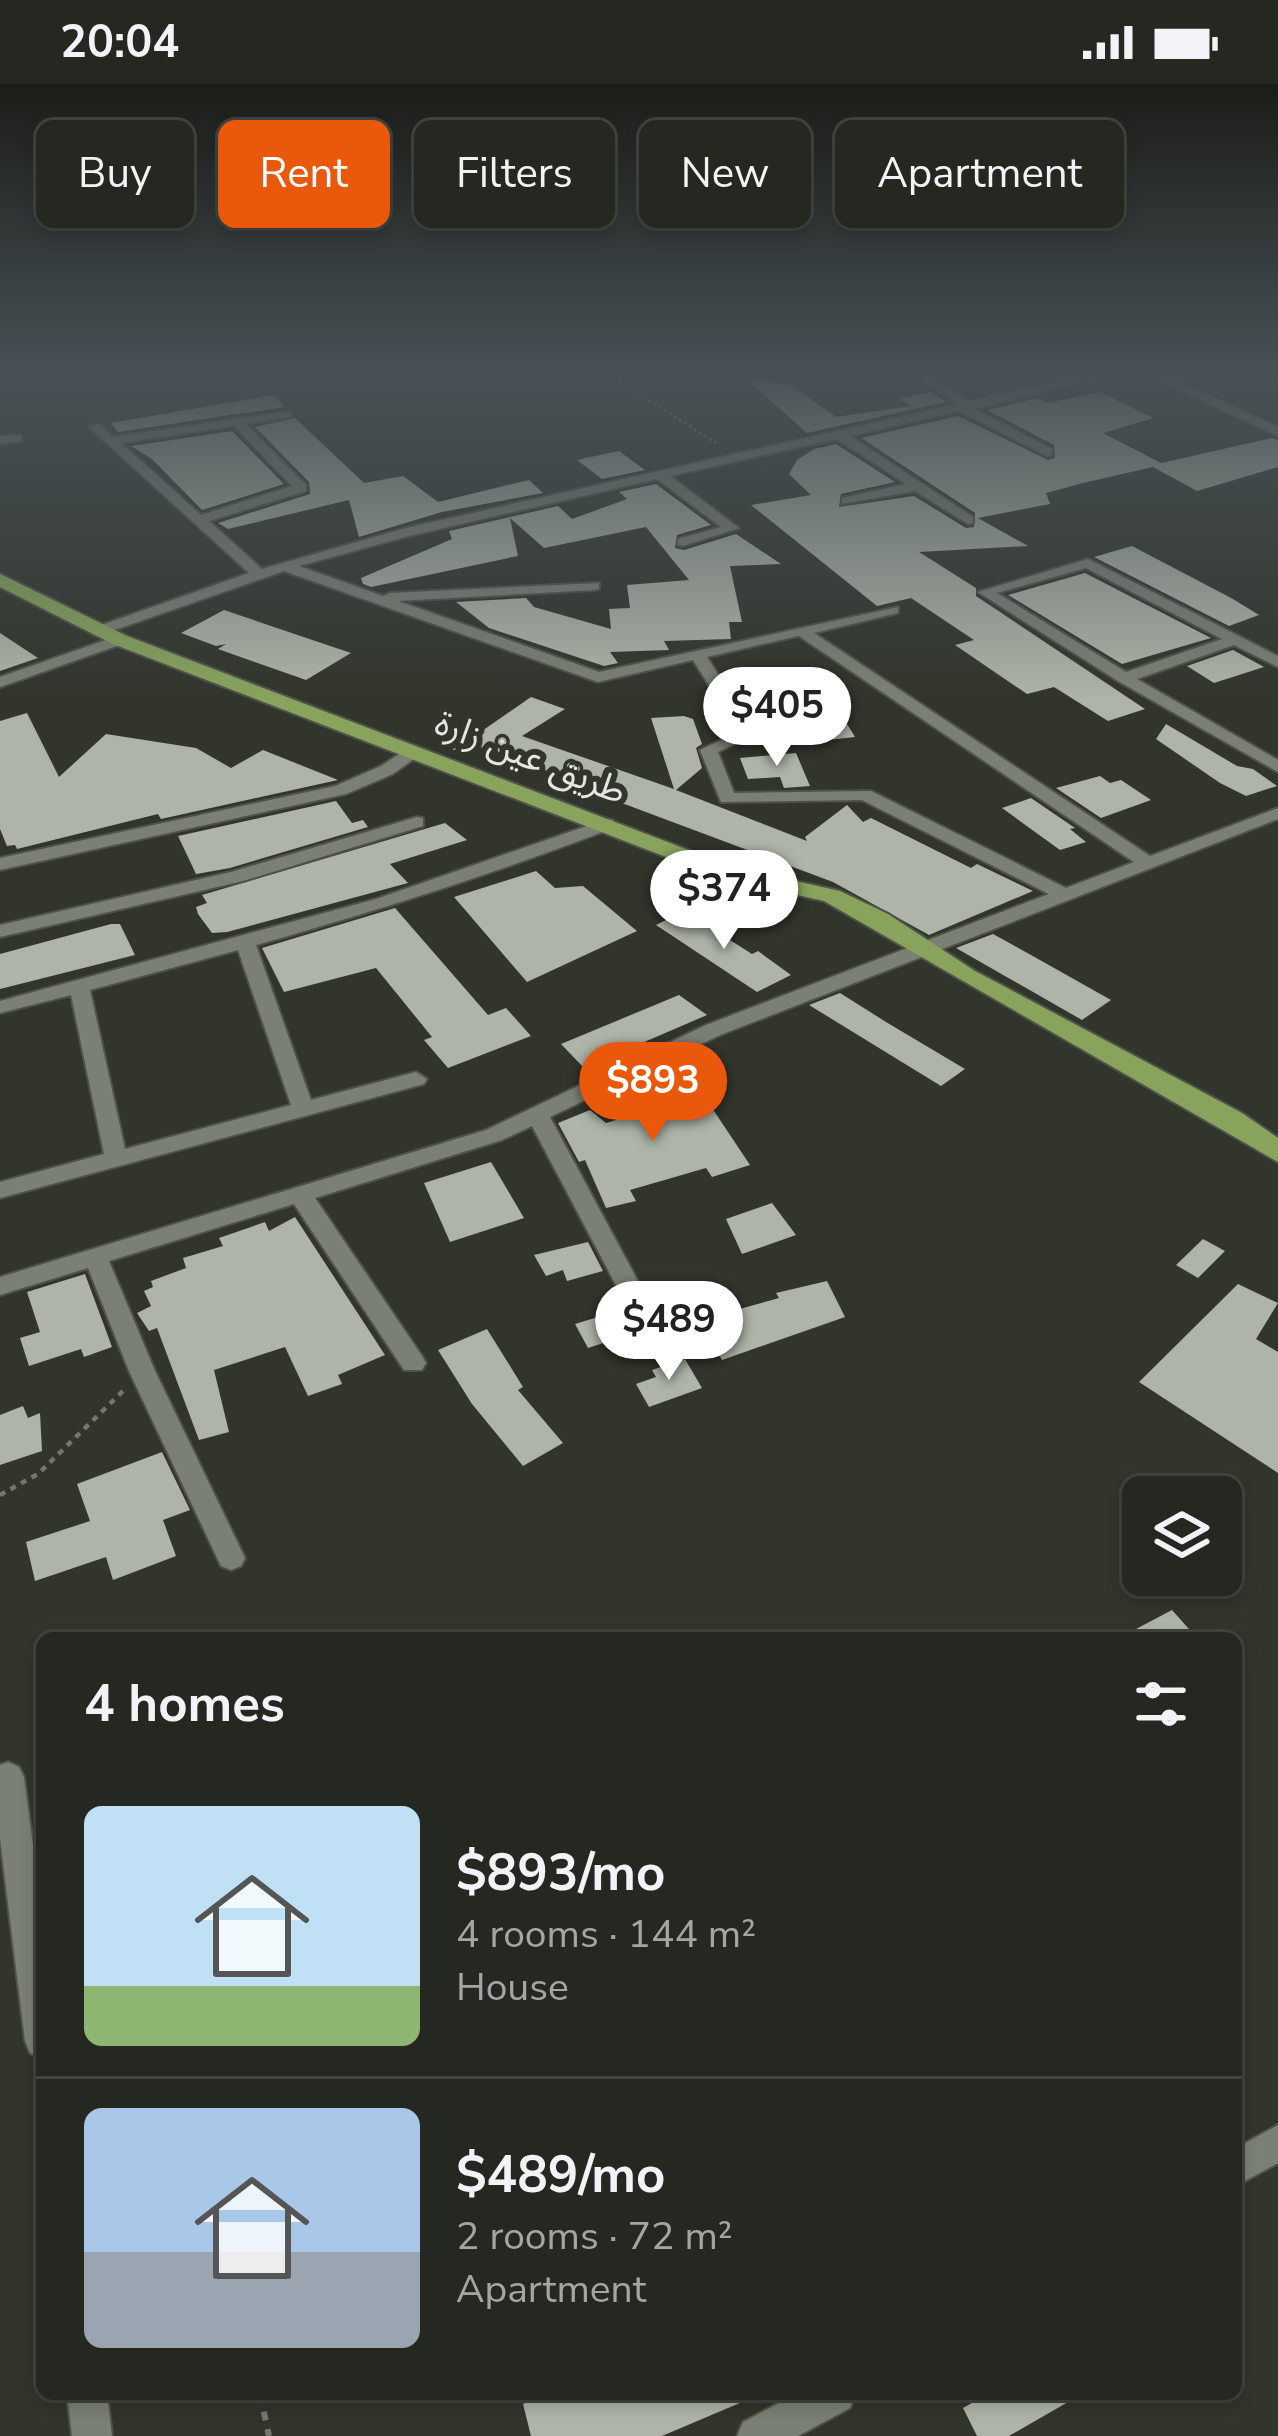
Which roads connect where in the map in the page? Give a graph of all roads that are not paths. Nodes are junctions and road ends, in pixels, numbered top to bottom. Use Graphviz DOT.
graph roads {
  1 [pos="155,481"];
  2 [pos="294,481"];
  3 [pos="633,481"];
  4 [pos="668,481"];
  5 [pos="909,481"];
  6 [pos="917,486"];
  7 [pos="847,501"];
  8 [pos="199,520"];
  9 [pos="968,520"];
  10 [pos="683,542"];
  11 [pos="284,566"];
  12 [pos="259,574"];
  13 [pos="0,580"];
  14 [pos="594,586"];
  15 [pos="375,598"];
  16 [pos="893,610"];
  17 [pos="804,633"];
  18 [pos="109,636"];
  19 [pos="1237,640"];
  20 [pos="699,657"];
  21 [pos="1278,662"];
  22 [pos="1124,678"];
  23 [pos="0,682"];
  24 [pos="417,750"];
  25 [pos="1277,766"];
  26 [pos="1278,812"];
  27 [pos="417,822"];
  28 [pos="607,824"];
  29 [pos="1149,862"];
  30 [pos="0,864"];
  31 [pos="1066,895"];
  32 [pos="0,931"];
  33 [pos="245,941"];
  34 [pos="923,948"];
  35 [pos="79,986"];
  36 [pos="0,1007"];
  37 [pos="416,1079"];
  38 [pos="303,1109"];
  39 [pos="539,1117"];
  40 [pos="1278,1152"];
  41 [pos="116,1159"];
  42 [pos="0,1190"];
  43 [pos="301,1196"];
  44 [pos="96,1258"];
  45 [pos="0,1286"];
  46 [pos="636,1300"];
  47 [pos="413,1363"];
  48 [pos="231,1558"];
  49 [pos="8,1777"];
  50 [pos="36,1994"];
  51 [pos="1278,2143"];
  52 [pos="1242,2164"];
  53 [pos="88,2400"];
  54 [pos="825,2400"];
  55 [pos="92,2436"];
  56 [pos="757,2436"];
  1 -- 8 [label="street"];
  2 -- 8 [label="street"];
  3 -- 11 [label="street"];
  4 -- 10 [label="street"];
  5 -- 6 [label="street"];
  6 -- 7 [label="street"];
  6 -- 9 [label="street"];
  8 -- 12 [label="street"];
  11 -- 12 [label="street"];
  11 -- 15 [label="street"];
  12 -- 18 [label="street"];
  13 -- 18 [label="main road, طريق عين زارة"];
  14 -- 15 [label="street"];
  15 -- 20 [label="street"];
  16 -- 17 [label="street"];
  17 -- 20 [label="street"];
  17 -- 29 [label="street"];
  18 -- 23 [label="street"];
  18 -- 24 [label="main road, طريق عين زارة"];
  19 -- 21 [label="street"];
  19 -- 22 [label="street"];
  19 -- 22 [label="street"];
  20 -- 31 [label="street"];
  22 -- 25 [label="street"];
  24 -- 28 [label="main road, طريق عين زارة"];
  24 -- 30 [label="street"];
  26 -- 29 [label="street"];
  27 -- 32 [label="street"];
  28 -- 33 [label="street"];
  28 -- 34 [label="main road, طريق عين زارة"];
  29 -- 31 [label="street"];
  31 -- 34 [label="street"];
  33 -- 35 [label="street"];
  33 -- 38 [label="street"];
  34 -- 39 [label="street"];
  34 -- 40 [label="main road, طريق عين زارة"];
  35 -- 36 [label="street"];
  35 -- 41 [label="street"];
  37 -- 38 [label="street"];
  38 -- 41 [label="street"];
  39 -- 43 [label="street"];
  39 -- 46 [label="street"];
  41 -- 42 [label="street"];
  43 -- 44 [label="street"];
  43 -- 47 [label="street"];
  44 -- 45 [label="street"];
  44 -- 48 [label="street"];
  49 -- 50 [label="street"];
  51 -- 52 [label="street"];
  53 -- 55 [label="street"];
  54 -- 56 [label="street"];
}
